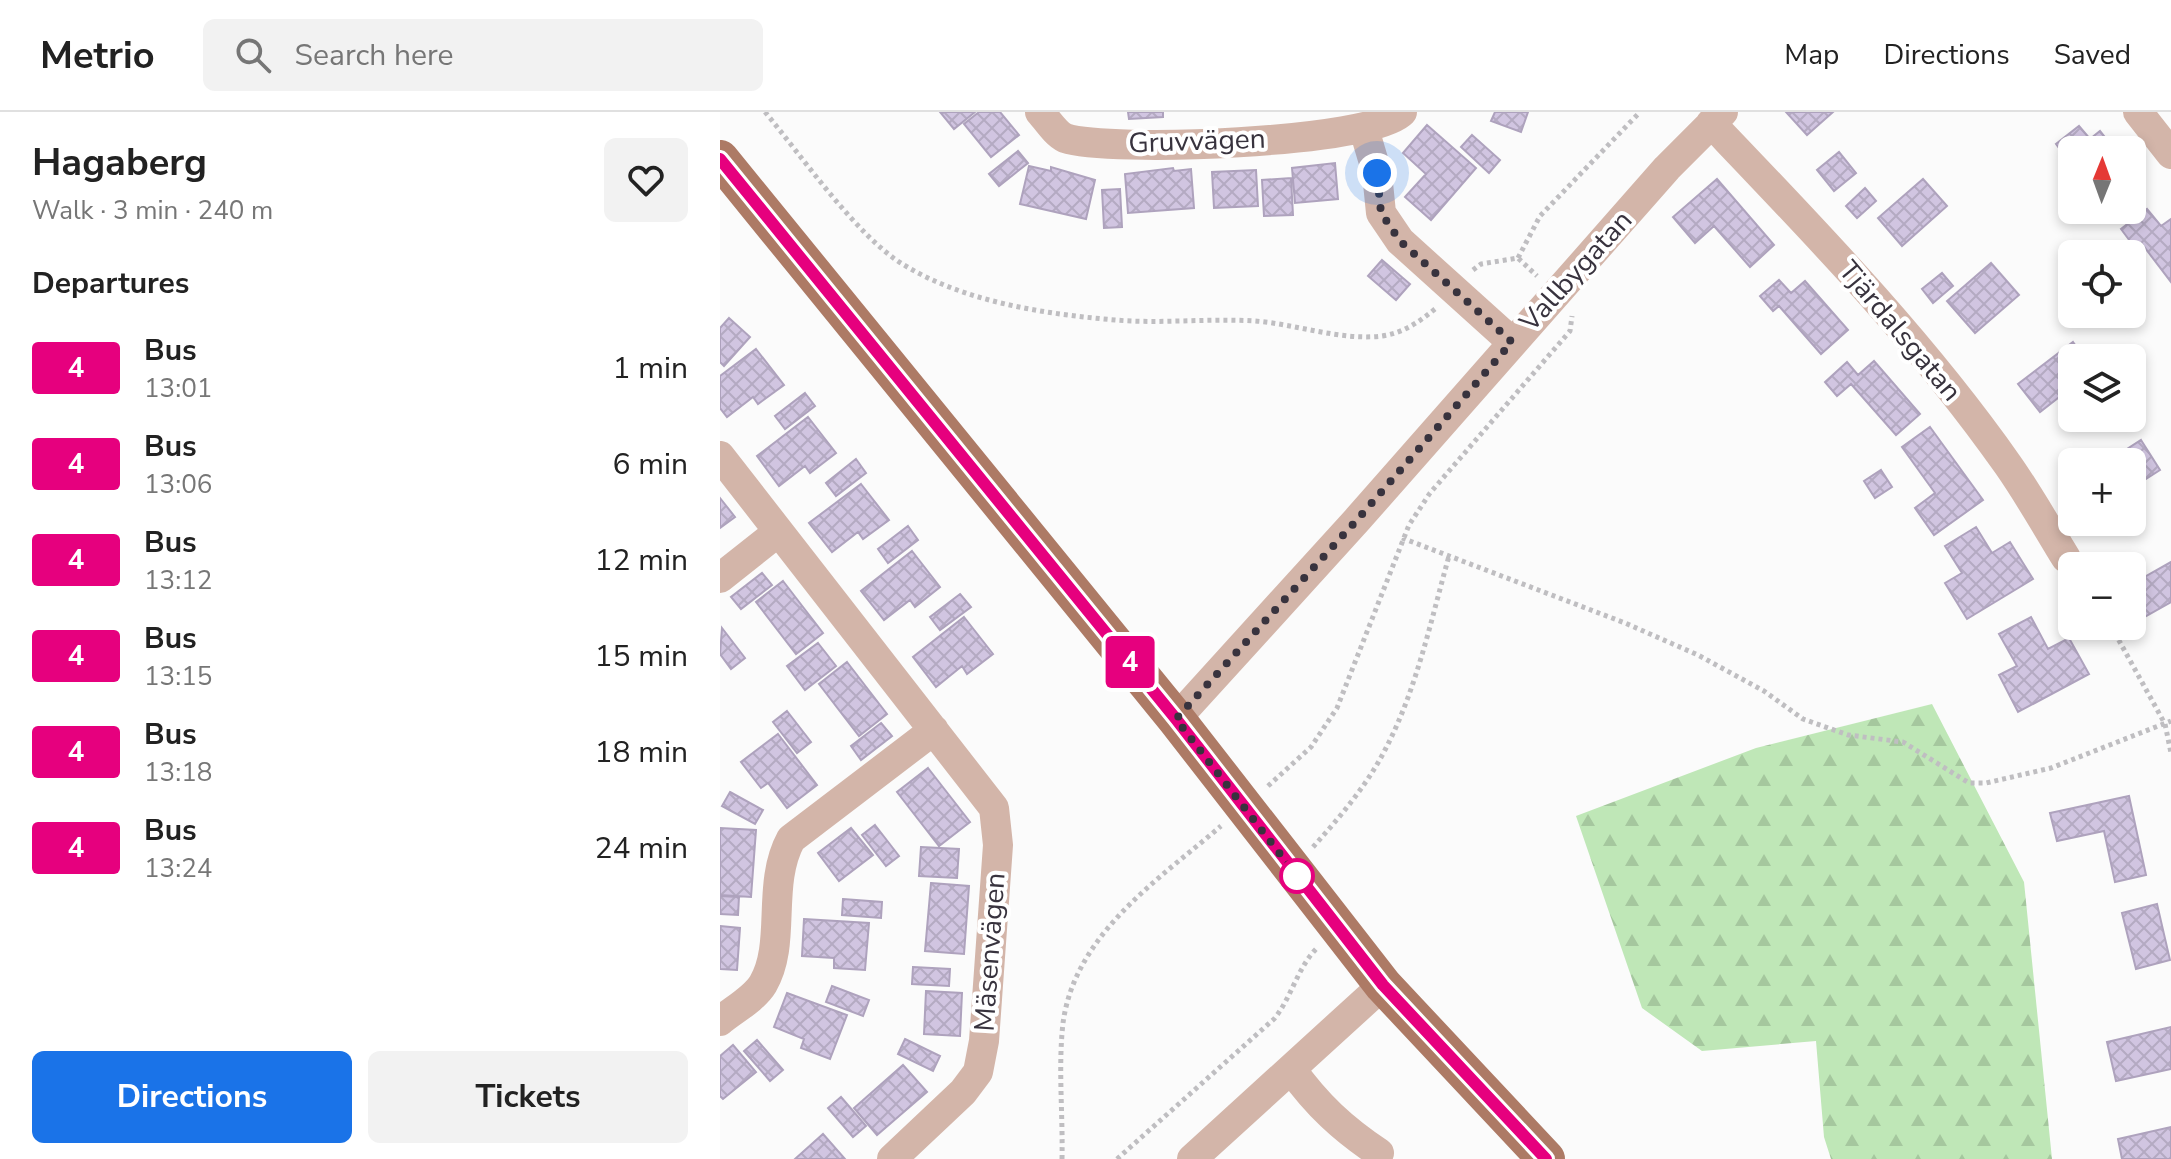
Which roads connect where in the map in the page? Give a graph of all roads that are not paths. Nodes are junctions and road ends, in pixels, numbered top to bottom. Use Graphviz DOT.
graph roads {
  1 [pos="1040,112"];
  2 [pos="1402,112"];
  3 [pos="2138,112"];
  4 [pos="1717,118"];
  5 [pos="1364,129"];
  6 [pos="2171,154"];
  7 [pos="720,159"];
  8 [pos="1512,342"];
  9 [pos="720,456"];
  10 [pos="778,532"];
  11 [pos="2062,552"];
  12 [pos="720,578"];
  13 [pos="1176,719"];
  14 [pos="934,730"];
  15 [pos="1383,985"];
  16 [pos="720,1021"];
  17 [pos="1292,1070"];
  18 [pos="1379,1153"];
  19 [pos="892,1159"];
  20 [pos="1192,1159"];
  21 [pos="1546,1159"];
  1 -- 5 [label="street, Gruvvägen"];
  2 -- 5 [label="street, Gruvvägen"];
  3 -- 6 [label="street"];
  4 -- 8 [label="street, Vallbygatan"];
  4 -- 11 [label="street, Tjärdalsgatan"];
  5 -- 8 [label="street"];
  7 -- 13 [label="main road"];
  8 -- 13 [label="street, Vallbygatan"];
  9 -- 10 [label="street, Mäsenvägen"];
  10 -- 12 [label="street"];
  10 -- 14 [label="street, Mäsenvägen"];
  13 -- 15 [label="main road"];
  14 -- 16 [label="street"];
  14 -- 19 [label="street, Mäsenvägen"];
  15 -- 17 [label="street"];
  15 -- 21 [label="main road"];
  17 -- 18 [label="street"];
  17 -- 20 [label="street"];
}
